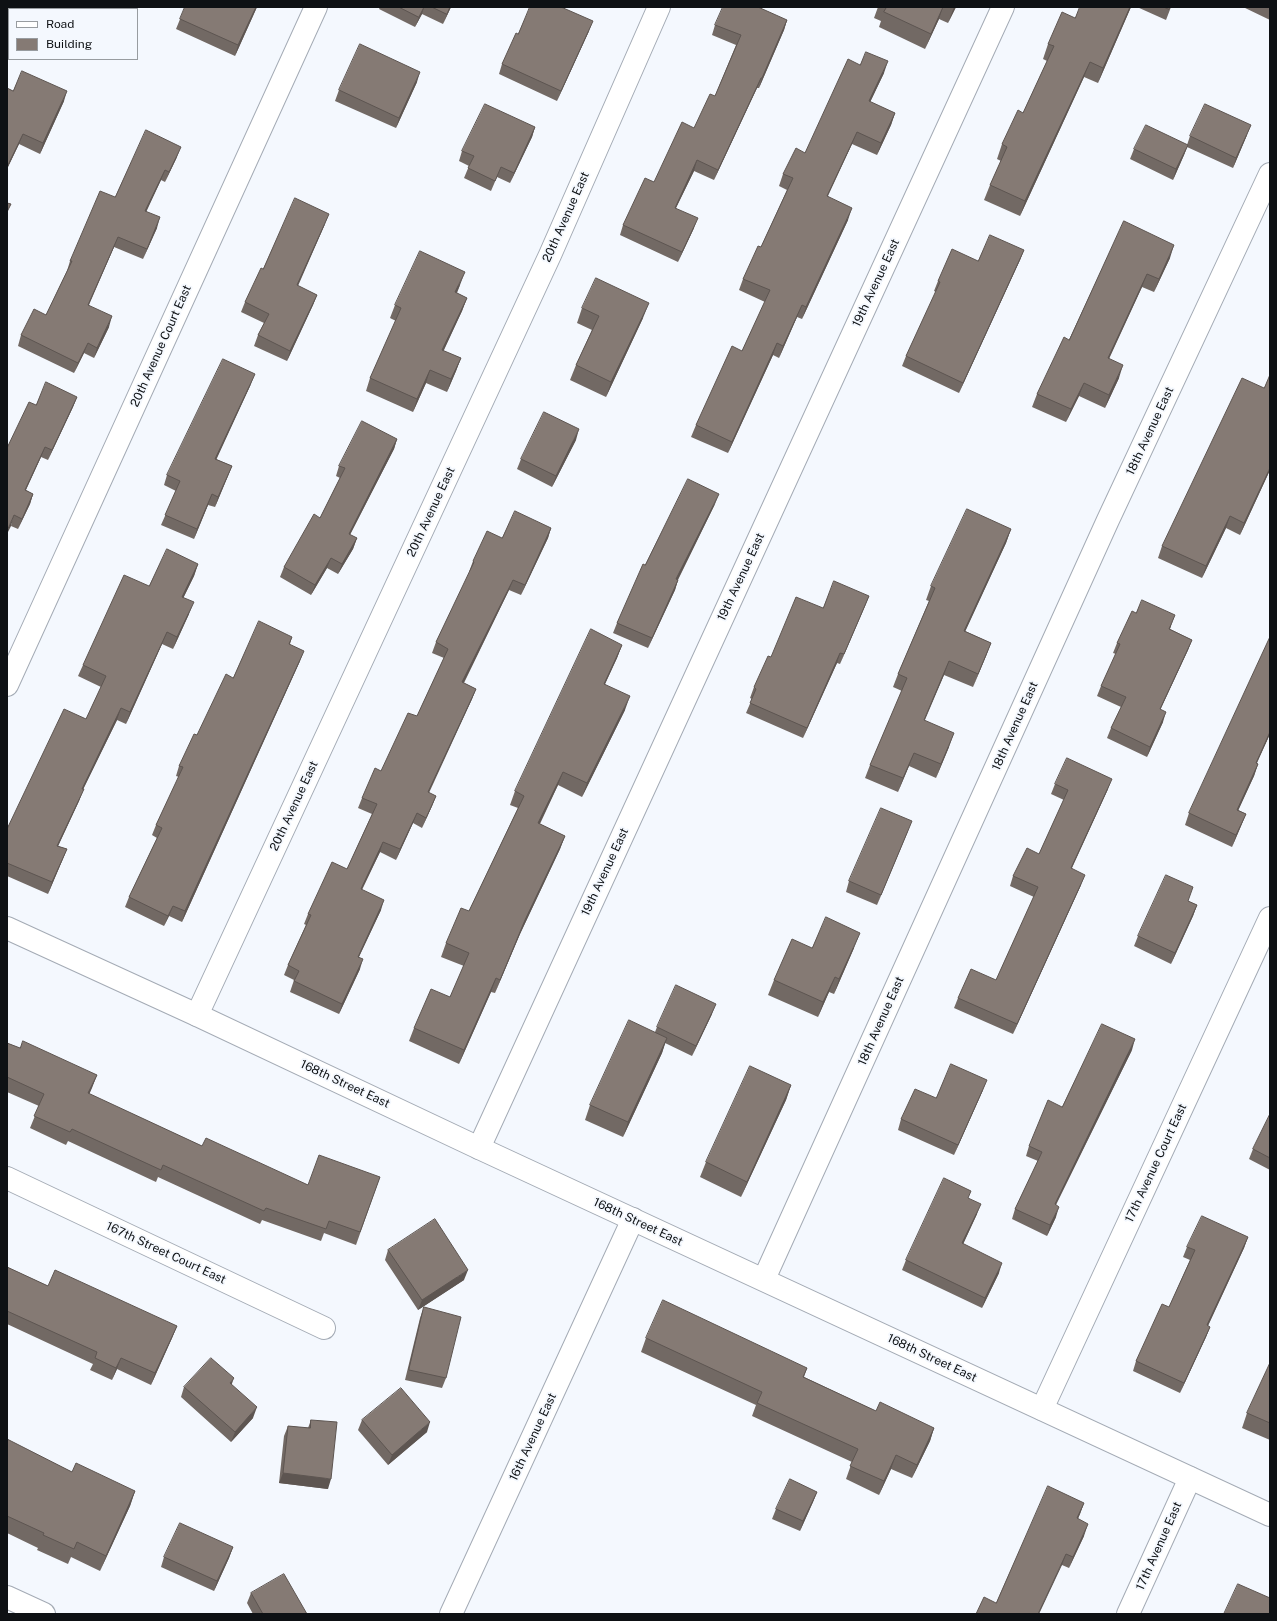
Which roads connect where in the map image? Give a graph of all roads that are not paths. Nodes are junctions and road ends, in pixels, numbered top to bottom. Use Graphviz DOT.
graph roads {
  1 [pos="316,7"];
  2 [pos="660,7"];
  3 [pos="1003,7"];
  4 [pos="1270,174"];
  5 [pos="7,685"];
  6 [pos="1270,918"];
  7 [pos="7,928"];
  8 [pos="197,1014"];
  9 [pos="479,1148"];
  10 [pos="7,1178"];
  11 [pos="633,1219"];
  12 [pos="764,1279"];
  13 [pos="324,1328"];
  14 [pos="1042,1409"];
  15 [pos="1190,1478"];
  16 [pos="1270,1515"];
  17 [pos="7,1597"];
  18 [pos="44,1614"];
  19 [pos="451,1614"];
  20 [pos="1128,1614"];
  1 -- 5 [label="street, 20th Avenue Court East"];
  2 -- 8 [label="street, 20th Avenue East"];
  3 -- 9 [label="street, 19th Avenue East"];
  4 -- 12 [label="street, 18th Avenue East"];
  6 -- 14 [label="street, 17th Avenue Court East"];
  7 -- 8 [label="street, 168th Street East"];
  8 -- 9 [label="street, 168th Street East"];
  9 -- 11 [label="street, 168th Street East"];
  10 -- 13 [label="street, 167th Street Court East"];
  11 -- 12 [label="street, 168th Street East"];
  11 -- 19 [label="street, 16th Avenue East"];
  12 -- 14 [label="street, 168th Street East"];
  14 -- 15 [label="street, 168th Street East"];
  15 -- 16 [label="street, 168th Street East"];
  15 -- 20 [label="street, 17th Avenue East"];
  17 -- 18 [label="street"];
}
